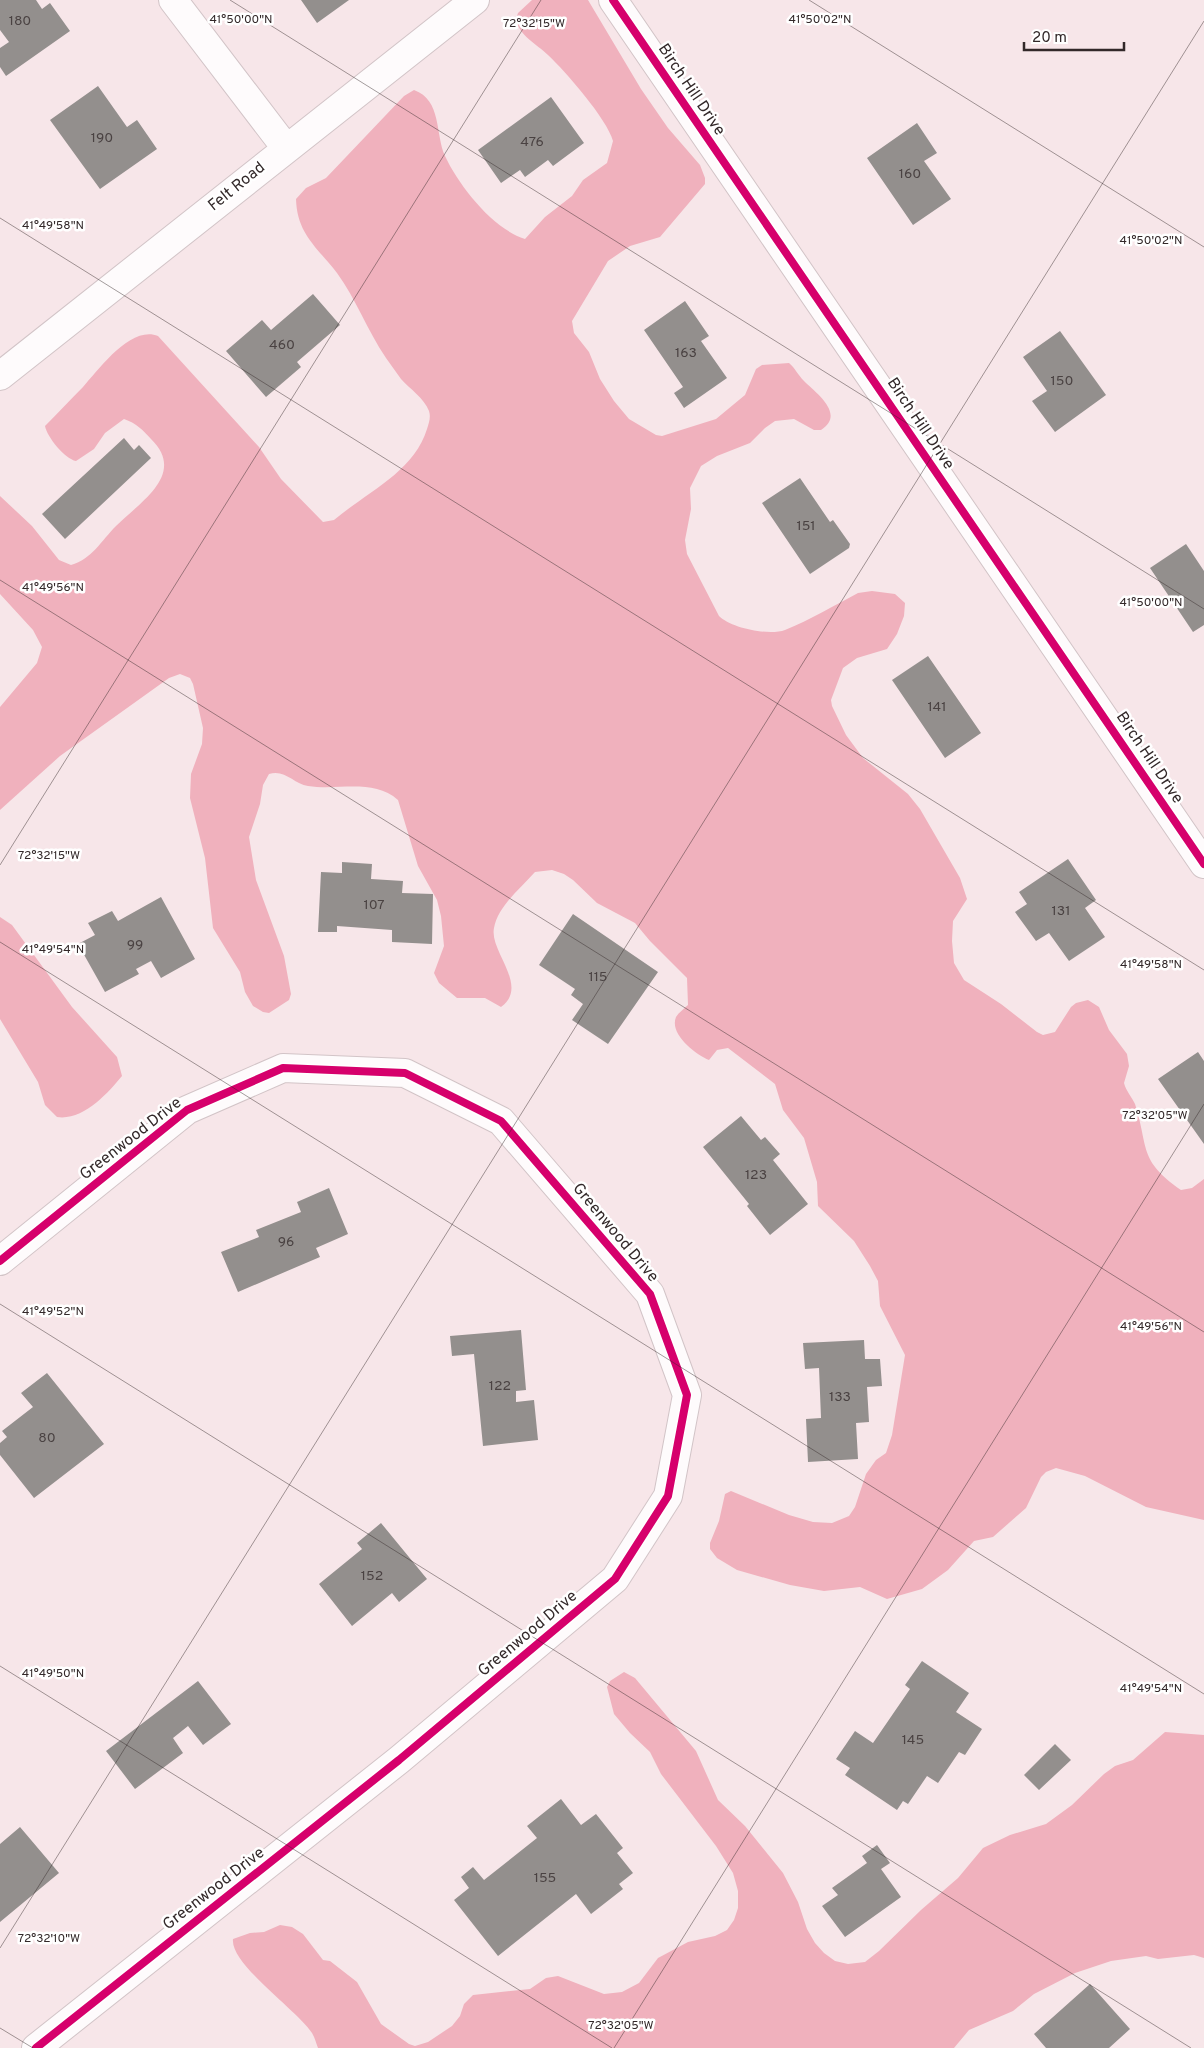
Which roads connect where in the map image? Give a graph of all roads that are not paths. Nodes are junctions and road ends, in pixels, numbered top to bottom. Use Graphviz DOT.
graph roads {
  1 [pos="173,0"];
  2 [pos="476,0"];
  3 [pos="613,0"];
  4 [pos="286,148"];
  5 [pos="0,376"];
  6 [pos="1204,864"];
  7 [pos="0,1261"];
  8 [pos="36,2048"];
  1 -- 4 [label="street"];
  2 -- 4 [label="street, Felt Road"];
  3 -- 6 [label="street, Birch Hill Drive"];
  4 -- 5 [label="street, Felt Road"];
  7 -- 8 [label="street, Greenwood Drive"];
}
